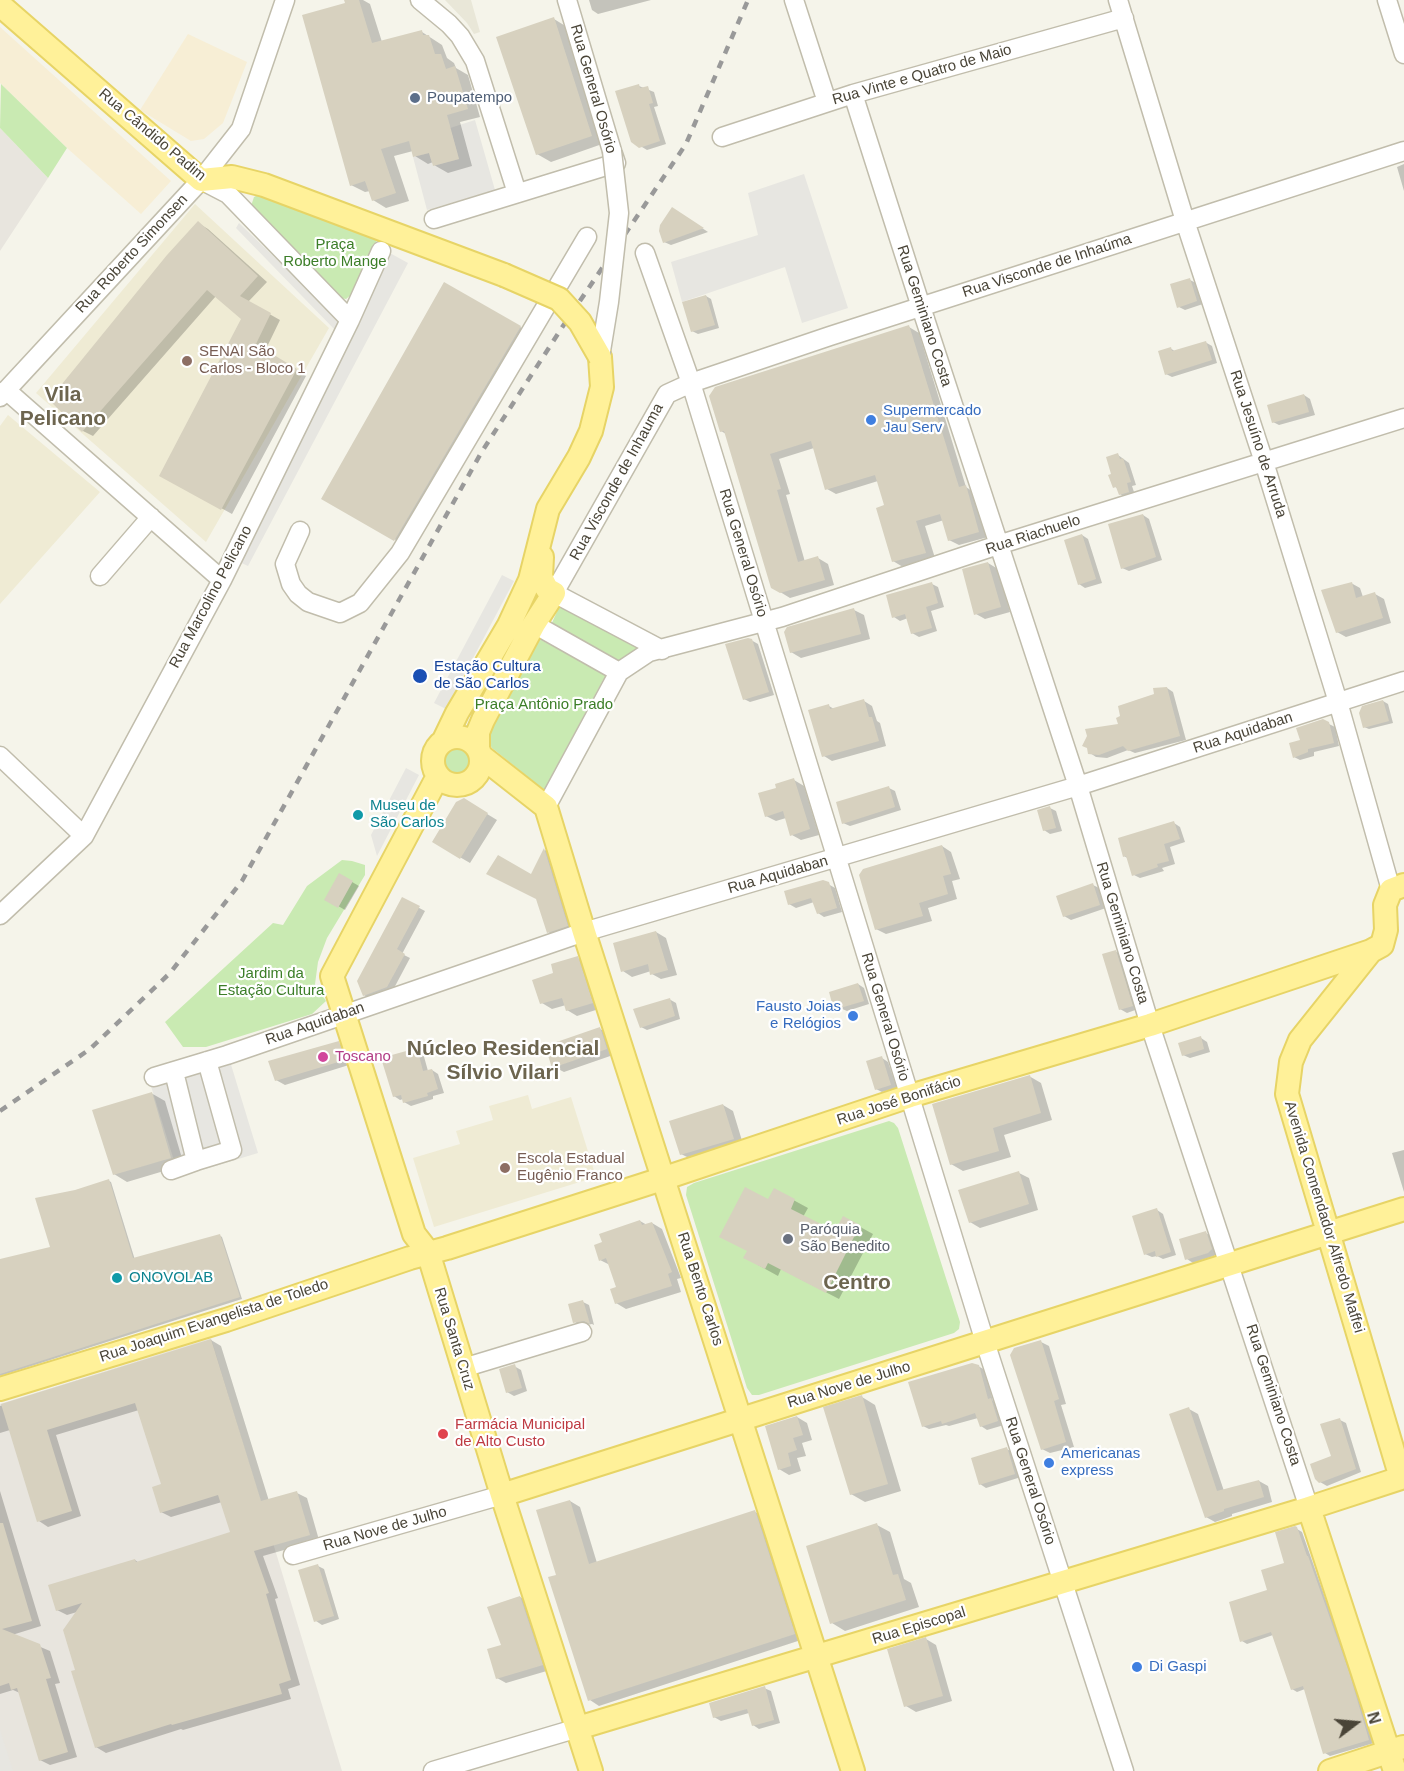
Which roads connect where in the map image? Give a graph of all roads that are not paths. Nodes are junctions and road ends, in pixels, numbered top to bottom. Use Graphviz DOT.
graph roads {
  1 [pos="285,0"];
  2 [pos="420,0"];
  3 [pos="567,0"];
  4 [pos="794,0"];
  5 [pos="1118,0"];
  6 [pos="1387,0"];
  7 [pos="0,5"];
  8 [pos="1124,18"];
  9 [pos="1404,54"];
  10 [pos="853,94"];
  11 [pos="827,102"];
  12 [pos="722,136"];
  13 [pos="1404,151"];
  14 [pos="614,155"];
  15 [pos="201,180"];
  16 [pos="517,193"];
  17 [pos="434,219"];
  18 [pos="1185,221"];
  19 [pos="587,237"];
  20 [pos="381,251"];
  21 [pos="645,253"];
  22 [pos="921,307"];
  23 [pos="350,320"];
  24 [pos="600,357"];
  25 [pos="691,383"];
  26 [pos="3,394"];
  27 [pos="1404,418"];
  28 [pos="1264,462"];
  29 [pos="151,517"];
  30 [pos="545,519"];
  31 [pos="300,531"];
  32 [pos="998,545"];
  33 [pos="100,576"];
  34 [pos="222,580"];
  35 [pos="554,593"];
  36 [pos="764,622"];
  37 [pos="534,624"];
  38 [pos="662,650"];
  39 [pos="619,672"];
  40 [pos="1404,681"];
  41 [pos="1338,702"];
  42 [pos="444,740"];
  43 [pos="479,752"];
  44 [pos="0,756"];
  45 [pos="438,776"];
  46 [pos="1078,786"];
  47 [pos="546,807"];
  48 [pos="84,836"];
  49 [pos="837,858"];
  50 [pos="1398,888"];
  51 [pos="0,915"];
  52 [pos="584,932"];
  53 [pos="1371,951"];
  54 [pos="344,1014"];
  55 [pos="1150,1024"];
  56 [pos="207,1061"];
  57 [pos="174,1072"];
  58 [pos="154,1077"];
  59 [pos="910,1096"];
  60 [pos="196,1161"];
  61 [pos="171,1170"];
  62 [pos="665,1178"];
  63 [pos="1404,1209"];
  64 [pos="1329,1233"];
  65 [pos="428,1252"];
  66 [pos="1230,1264"];
  67 [pos="582,1332"];
  68 [pos="985,1342"];
  69 [pos="463,1368"];
  70 [pos="0,1389"];
  71 [pos="741,1419"];
  72 [pos="1403,1478"];
  73 [pos="502,1495"];
  74 [pos="1309,1508"];
  75 [pos="293,1555"];
  76 [pos="1063,1582"];
  77 [pos="816,1658"];
  78 [pos="578,1728"];
  79 [pos="1396,1757"];
  80 [pos="433,1771"];
  81 [pos="591,1771"];
  82 [pos="853,1771"];
  83 [pos="1124,1771"];
  84 [pos="1330,1771"];
  1 -- 15 [label="street, Rua Roberto Simonsen"];
  2 -- 16 [label="street"];
  3 -- 14 [label="street, Rua General Osório"];
  4 -- 11 [label="street"];
  5 -- 8 [label="street, Rua Jesuíno de Arruda"];
  6 -- 9 [label="street"];
  7 -- 15 [label="main road, Rua Cândido Padim"];
  8 -- 10 [label="street, Rua Vinte e Quatro de Maio"];
  8 -- 18 [label="street, Rua Jesuíno de Arruda"];
  10 -- 11 [label="street, Rua Vinte e Quatro de Maio"];
  10 -- 22 [label="street, Rua Geminiano Costa"];
  11 -- 12 [label="street, Rua Vinte e Quatro de Maio"];
  13 -- 18 [label="street, Rua Visconde de Inhaúma"];
  14 -- 16 [label="street"];
  14 -- 24 [label="street, Rua General Osório, bridge"];
  15 -- 23 [label="street, Rua Cândido Padim"];
  15 -- 24 [label="main road, bridge"];
  15 -- 26 [label="street, Rua Roberto Simonsen"];
  16 -- 17 [label="street"];
  18 -- 22 [label="street, Rua Visconde de Inhaúma"];
  18 -- 28 [label="street, Rua Jesuíno de Arruda"];
  19 -- 31 [label="street"];
  20 -- 23 [label="street, Rua Marcolino Pelicano"];
  21 -- 25 [label="street, Rua General Osório"];
  22 -- 25 [label="street, Rua Visconde de Inhaúma"];
  22 -- 32 [label="street, Rua Geminiano Costa"];
  23 -- 34 [label="street, Rua Marcolino Pelicano"];
  24 -- 30 [label="main road"];
  25 -- 35 [label="street, Rua Visconde de Inhauma"];
  25 -- 36 [label="street, Rua General Osório"];
  26 -- 29 [label="street"];
  27 -- 28 [label="street, Rua Riachuelo"];
  28 -- 32 [label="street, Rua Riachuelo"];
  28 -- 41 [label="street, Rua Jesuíno de Arruda"];
  29 -- 33 [label="street"];
  29 -- 34 [label="street"];
  30 -- 35 [label="main road"];
  30 -- 42 [label="main road"];
  32 -- 36 [label="street, Rua Riachuelo"];
  32 -- 46 [label="street, Rua Geminiano Costa"];
  34 -- 48 [label="street, Rua Marcolino Pelicano"];
  35 -- 37 [label="main road"];
  35 -- 38 [label="street"];
  36 -- 38 [label="street, Rua Riachuelo"];
  36 -- 49 [label="street, Rua General Osório"];
  37 -- 39 [label="street"];
  37 -- 43 [label="main road"];
  38 -- 39 [label="street"];
  39 -- 47 [label="street"];
  40 -- 41 [label="street, Rua Aquidaban"];
  41 -- 46 [label="street, Rua Aquidaban"];
  41 -- 50 [label="street, Rua Jesuíno de Arruda"];
  42 -- 43 [label="main road"];
  42 -- 45 [label="main road"];
  43 -- 45 [label="main road"];
  43 -- 47 [label="main road"];
  44 -- 48 [label="street"];
  45 -- 54 [label="main road"];
  46 -- 49 [label="street, Rua Aquidaban"];
  46 -- 55 [label="street, Rua Geminiano Costa"];
  47 -- 52 [label="main road, Rua Bento Carlos"];
  48 -- 51 [label="street, Rua Marcolino Pelicano"];
  49 -- 52 [label="street, Rua Aquidaban"];
  49 -- 59 [label="street, Rua General Osório"];
  50 -- 53 [label="main road, Avenida Comendador Alfredo Maffei"];
  52 -- 54 [label="street, Rua Aquidaban"];
  52 -- 62 [label="main road, Rua Bento Carlos"];
  53 -- 55 [label="main road, Rua José Bonifácio"];
  53 -- 64 [label="main road, Avenida Comendador Alfredo Maffei"];
  54 -- 56 [label="street, Rua Aquidaban"];
  54 -- 65 [label="main road, Rua Santa Cruz"];
  55 -- 59 [label="main road, Rua José Bonifácio"];
  55 -- 66 [label="street, Rua Geminiano Costa"];
  56 -- 57 [label="street, Rua Aquidaban"];
  56 -- 60 [label="street"];
  57 -- 58 [label="street, Rua Aquidaban"];
  57 -- 60 [label="street"];
  59 -- 62 [label="main road, Rua José Bonifácio"];
  59 -- 68 [label="street, Rua General Osório"];
  60 -- 61 [label="street"];
  62 -- 65 [label="main road, Rua José Bonifácio"];
  62 -- 71 [label="main road, Rua Bento Carlos"];
  63 -- 64 [label="main road, Rua Nove de Julho"];
  64 -- 66 [label="main road, Rua Nove de Julho"];
  64 -- 72 [label="main road, Avenida Comendador Alfredo Maffei"];
  65 -- 69 [label="main road, Rua Santa Cruz"];
  65 -- 70 [label="main road, Rua Joaquim Evangelista de Toledo"];
  66 -- 68 [label="main road, Rua Nove de Julho"];
  66 -- 74 [label="street, Rua Geminiano Costa"];
  67 -- 69 [label="street"];
  68 -- 71 [label="main road, Rua Nove de Julho"];
  68 -- 76 [label="street, Rua General Osório"];
  69 -- 73 [label="main road, Rua Santa Cruz"];
  71 -- 73 [label="main road, Rua Nove de Julho"];
  71 -- 77 [label="main road, Rua Bento Carlos"];
  72 -- 74 [label="main road, Rua Episcopal"];
  73 -- 75 [label="street, Rua Nove de Julho"];
  73 -- 78 [label="main road, Rua Santa Cruz"];
  74 -- 76 [label="main road, Rua Episcopal"];
  74 -- 79 [label="main road, Rua Geminiano Costa"];
  76 -- 77 [label="main road, Rua Episcopal"];
  76 -- 83 [label="street, Rua General Osório"];
  77 -- 78 [label="main road, Rua Episcopal"];
  77 -- 82 [label="main road, Rua Bento Carlos"];
  78 -- 80 [label="street, Rua Episcopal"];
  78 -- 81 [label="main road, Rua Santa Cruz"];
  79 -- 84 [label="main road"];
}
